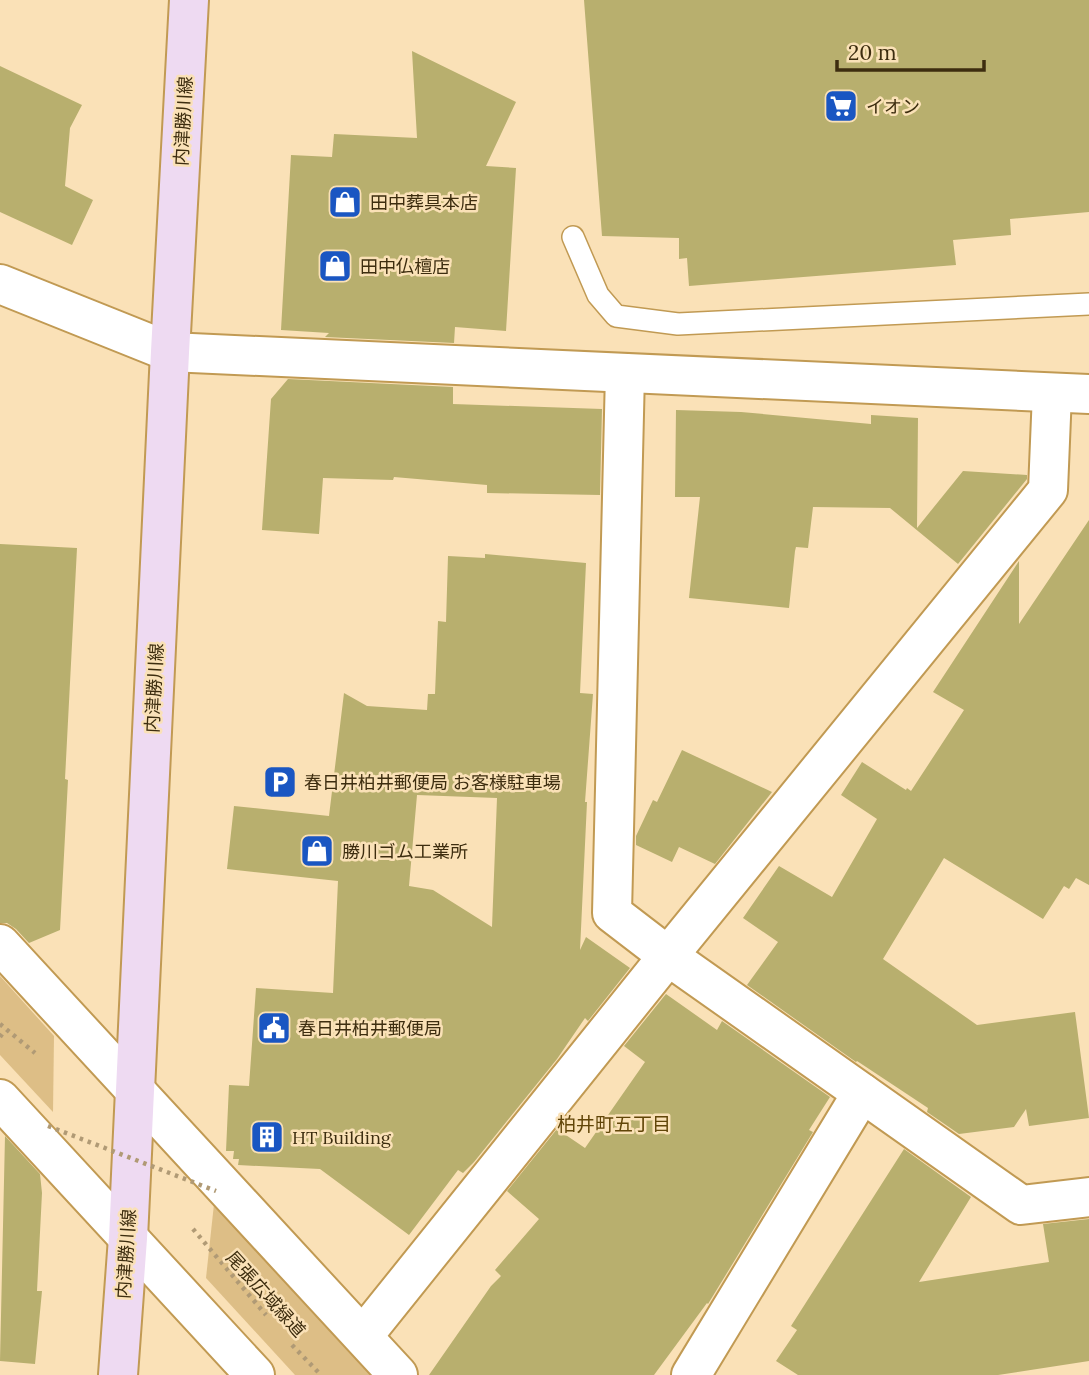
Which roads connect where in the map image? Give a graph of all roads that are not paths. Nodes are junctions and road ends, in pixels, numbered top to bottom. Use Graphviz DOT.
graph roads {
  1 [pos="189,0"];
  2 [pos="573,237"];
  3 [pos="0,284"];
  4 [pos="1089,304"];
  5 [pos="170,352"];
  6 [pos="625,373"];
  7 [pos="1052,393"];
  8 [pos="1089,394"];
  9 [pos="0,944"];
  10 [pos="668,956"];
  11 [pos="135,1091"];
  12 [pos="862,1093"];
  13 [pos="0,1099"];
  14 [pos="1089,1197"];
  15 [pos="128,1238"];
  16 [pos="363,1336"];
  17 [pos="118,1375"];
  18 [pos="255,1375"];
  19 [pos="398,1375"];
  20 [pos="691,1375"];
  1 -- 5 [label="main road, 内津勝川線"];
  2 -- 4 [label="lane"];
  3 -- 5 [label="street"];
  5 -- 6 [label="street"];
  5 -- 11 [label="main road, 内津勝川線"];
  6 -- 7 [label="street"];
  6 -- 10 [label="street"];
  7 -- 8 [label="street"];
  7 -- 10 [label="street"];
  9 -- 11 [label="street"];
  10 -- 12 [label="street"];
  10 -- 16 [label="street"];
  11 -- 15 [label="main road, 内津勝川線"];
  11 -- 16 [label="street"];
  12 -- 14 [label="street"];
  12 -- 20 [label="street"];
  13 -- 15 [label="street"];
  15 -- 17 [label="main road, 内津勝川線"];
  15 -- 18 [label="street"];
  16 -- 19 [label="street"];
}
